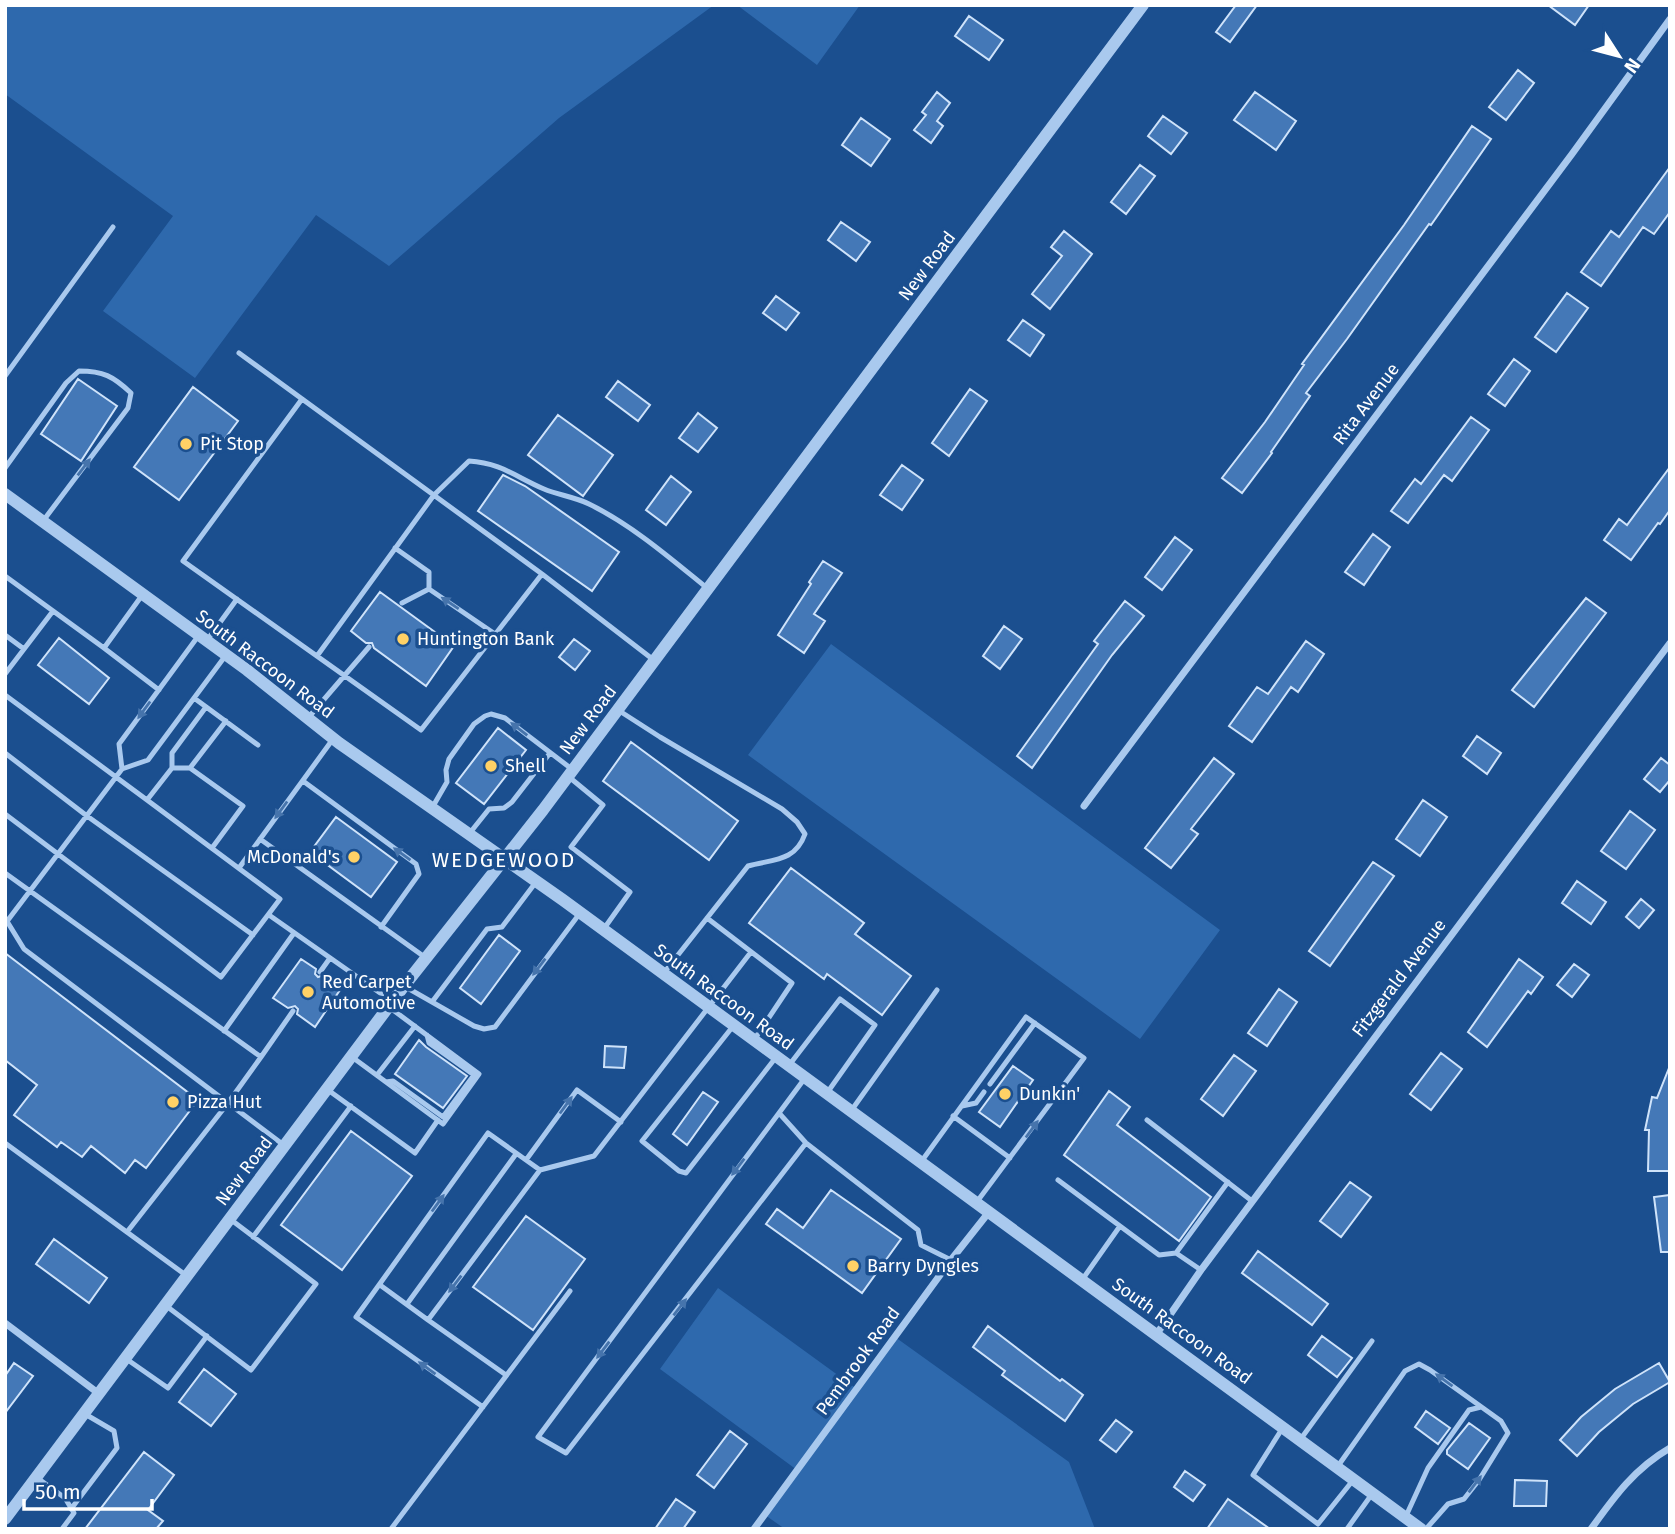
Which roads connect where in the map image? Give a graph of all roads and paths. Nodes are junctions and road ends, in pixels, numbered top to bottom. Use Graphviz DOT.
graph roads {
  1 [pos="1143,5"];
  2 [pos="1670,19"];
  3 [pos="113,227"];
  4 [pos="239,353"];
  5 [pos="5,376"];
  6 [pos="302,399"];
  7 [pos="5,468"];
  8 [pos="5,494"];
  9 [pos="434,495"];
  10 [pos="43,521"];
  11 [pos="395,548"];
  12 [pos="542,574"];
  13 [pos="5,576"];
  14 [pos="429,589"];
  15 [pos="708,589"];
  16 [pos="143,594"];
  17 [pos="237,599"];
  18 [pos="402,603"];
  19 [pos="53,611"];
  20 [pos="5,635"];
  21 [pos="495,635"];
  22 [pos="202,638"];
  23 [pos="1670,643"];
  24 [pos="369,647"];
  25 [pos="104,648"];
  26 [pos="24,649"];
  27 [pos="226,655"];
  28 [pos="317,656"];
  29 [pos="655,661"];
  30 [pos="5,674"];
  31 [pos="345,676"];
  32 [pos="159,690"];
  33 [pos="5,695"];
  34 [pos="194,698"];
  35 [pos="206,707"];
  36 [pos="618,710"];
  37 [pos="308,718"];
  38 [pos="226,721"];
  39 [pos="334,738"];
  40 [pos="258,746"];
  41 [pos="5,753"];
  42 [pos="550,753"];
  43 [pos="172,768"];
  44 [pos="190,768"];
  45 [pos="122,769"];
  46 [pos="571,774"];
  47 [pos="116,778"];
  48 [pos="303,781"];
  49 [pos="147,800"];
  50 [pos="1084,806"];
  51 [pos="431,810"];
  52 [pos="5,814"];
  53 [pos="87,816"];
  54 [pos="469,835"];
  55 [pos="260,839"];
  56 [pos="212,848"];
  57 [pos="58,855"];
  58 [pos="504,859"];
  59 [pos="239,868"];
  60 [pos="5,873"];
  61 [pos="536,881"];
  62 [pos="30,891"];
  63 [pos="580,913"];
  64 [pos="269,915"];
  65 [pos="707,918"];
  66 [pos="7,919"];
  67 [pos="381,927"];
  68 [pos="603,930"];
  69 [pos="294,933"];
  70 [pos="253,935"];
  71 [pos="751,952"];
  72 [pos="330,958"];
  73 [pos="426,958"];
  74 [pos="320,972"];
  75 [pos="663,974"];
  76 [pos="404,986"];
  77 [pos="937,990"];
  78 [pos="432,1002"];
  79 [pos="391,1005"];
  80 [pos="709,1007"];
  81 [pos="293,1011"];
  82 [pos="1035,1023"];
  83 [pos="734,1025"];
  84 [pos="415,1026"];
  85 [pos="224,1031"];
  86 [pos="427,1035"];
  87 [pos="754,1040"];
  88 [pos="776,1056"];
  89 [pos="261,1057"];
  90 [pos="352,1057"];
  91 [pos="789,1066"];
  92 [pos="377,1075"];
  93 [pos="805,1078"];
  94 [pos="386,1082"];
  95 [pos="990,1084"];
  96 [pos="328,1089"];
  97 [pos="984,1092"];
  98 [pos="827,1093"];
  99 [pos="228,1103"];
  100 [pos="351,1106"];
  101 [pos="961,1106"];
  102 [pos="851,1111"];
  103 [pos="779,1113"];
  104 [pos="953,1116"];
  105 [pos="438,1120"];
  106 [pos="1147,1120"];
  107 [pos="621,1122"];
  108 [pos="5,1143"];
  109 [pos="806,1143"];
  110 [pos="285,1146"];
  111 [pos="516,1154"];
  112 [pos="1010,1158"];
  113 [pos="526,1160"];
  114 [pos="920,1162"];
  115 [pos="540,1171"];
  116 [pos="1058,1180"];
  117 [pos="1228,1182"];
  118 [pos="1252,1201"];
  119 [pos="976,1203"];
  120 [pos="989,1212"];
  121 [pos="230,1219"];
  122 [pos="1120,1226"];
  123 [pos="127,1232"];
  124 [pos="253,1237"];
  125 [pos="1177,1253"];
  126 [pos="951,1260"];
  127 [pos="1201,1270"];
  128 [pos="187,1276"];
  129 [pos="1082,1280"];
  130 [pos="380,1285"];
  131 [pos="570,1291"];
  132 [pos="407,1304"];
  133 [pos="165,1305"];
  134 [pos="428,1320"];
  135 [pos="8,1325"];
  136 [pos="5,1334"];
  137 [pos="1156,1335"];
  138 [pos="207,1336"];
  139 [pos="1372,1341"];
  140 [pos="125,1358"];
  141 [pos="506,1375"];
  142 [pos="98,1393"];
  143 [pos="482,1407"];
  144 [pos="1481,1407"];
  145 [pos="83,1413"];
  146 [pos="1283,1427"];
  147 [pos="1300,1440"];
  148 [pos="1670,1448"];
  149 [pos="1337,1467"];
  150 [pos="36,1477"];
  151 [pos="1354,1479"];
  152 [pos="1373,1493"];
  153 [pos="71,1508"];
  154 [pos="1406,1517"];
  155 [pos="5,1519"];
  156 [pos="1420,1528"];
  157 [pos="62,1529"];
  158 [pos="391,1529"];
  159 [pos="754,1529"];
  160 [pos="1347,1529"];
  161 [pos="1591,1529"];
  1 -- 15 [label="street, New Road"];
  2 -- 50 [label="street, Rita Avenue"];
  3 -- 5 [label="lane"];
  4 -- 6 [label="lane"];
  6 -- 9 [label="lane"];
  6 -- 17 [label="lane"];
  10 -- 7 [label="lane, one-way"];
  8 -- 10 [label="street, South Raccoon Road"];
  9 -- 11 [label="lane"];
  9 -- 12 [label="lane"];
  9 -- 15 [label="lane"];
  10 -- 16 [label="street, South Raccoon Road"];
  11 -- 14 [label="lane"];
  11 -- 28 [label="lane"];
  12 -- 21 [label="lane"];
  12 -- 29 [label="lane"];
  13 -- 19 [label="lane"];
  14 -- 18 [label="lane"];
  21 -- 14 [label="lane, one-way"];
  15 -- 29 [label="street, New Road"];
  16 -- 22 [label="street, South Raccoon Road"];
  16 -- 25 [label="lane"];
  17 -- 22 [label="lane"];
  17 -- 28 [label="lane"];
  19 -- 25 [label="lane"];
  19 -- 26 [label="lane"];
  20 -- 26 [label="lane"];
  21 -- 31 [label="lane"];
  22 -- 27 [label="street, South Raccoon Road"];
  22 -- 32 [label="lane"];
  23 -- 118 [label="street, Fitzgerald Avenue"];
  24 -- 31 [label="lane"];
  25 -- 32 [label="lane"];
  26 -- 30 [label="lane"];
  27 -- 34 [label="lane"];
  27 -- 37 [label="street, South Raccoon Road"];
  28 -- 31 [label="lane"];
  29 -- 36 [label="street, New Road"];
  31 -- 37 [label="lane"];
  32 -- 45 [label="lane, one-way"];
  33 -- 47 [label="lane"];
  34 -- 35 [label="lane"];
  34 -- 45 [label="lane"];
  35 -- 38 [label="lane"];
  35 -- 43 [label="lane"];
  36 -- 46 [label="street, New Road"];
  36 -- 65 [label="lane"];
  37 -- 39 [label="street, South Raccoon Road"];
  38 -- 40 [label="lane"];
  38 -- 44 [label="lane"];
  39 -- 48 [label="lane"];
  39 -- 51 [label="street, South Raccoon Road"];
  41 -- 53 [label="lane"];
  42 -- 46 [label="lane"];
  42 -- 51 [label="lane, one-way"];
  42 -- 54 [label="lane"];
  43 -- 44 [label="lane"];
  43 -- 49 [label="lane"];
  44 -- 56 [label="lane"];
  45 -- 47 [label="lane"];
  46 -- 58 [label="street, New Road"];
  46 -- 68 [label="lane"];
  47 -- 49 [label="lane"];
  47 -- 53 [label="lane"];
  48 -- 55 [label="lane, one-way"];
  67 -- 48 [label="lane, one-way"];
  49 -- 56 [label="lane"];
  51 -- 54 [label="street, South Raccoon Road"];
  52 -- 57 [label="lane"];
  53 -- 57 [label="lane"];
  53 -- 70 [label="lane"];
  54 -- 58 [label="street, South Raccoon Road"];
  55 -- 59 [label="lane"];
  55 -- 67 [label="lane"];
  56 -- 59 [label="lane"];
  57 -- 62 [label="lane"];
  57 -- 70 [label="lane"];
  58 -- 61 [label="street, South Raccoon Road"];
  58 -- 73 [label="street, New Road"];
  59 -- 64 [label="lane"];
  60 -- 62 [label="lane"];
  61 -- 63 [label="street, South Raccoon Road"];
  61 -- 78 [label="lane"];
  62 -- 66 [label="lane"];
  62 -- 85 [label="lane"];
  63 -- 68 [label="street, South Raccoon Road"];
  63 -- 78 [label="lane, one-way"];
  64 -- 69 [label="lane"];
  64 -- 70 [label="lane"];
  65 -- 71 [label="lane"];
  65 -- 75 [label="lane"];
  66 -- 99 [label="lane"];
  67 -- 73 [label="lane"];
  68 -- 75 [label="street, South Raccoon Road"];
  69 -- 72 [label="lane"];
  69 -- 85 [label="lane"];
  71 -- 80 [label="lane"];
  71 -- 87 [label="lane"];
  72 -- 74 [label="lane"];
  72 -- 79 [label="lane"];
  73 -- 76 [label="street, New Road"];
  75 -- 80 [label="street, South Raccoon Road"];
  76 -- 78 [label="lane"];
  76 -- 79 [label="street, New Road"];
  77 -- 102 [label="lane"];
  79 -- 84 [label="lane"];
  79 -- 90 [label="street, New Road"];
  80 -- 83 [label="street, South Raccoon Road"];
  80 -- 107 [label="lane"];
  81 -- 89 [label="lane"];
  82 -- 95 [label="lane"];
  82 -- 101 [label="lane"];
  112 -- 82 [label="lane, one-way"];
  83 -- 87 [label="street, South Raccoon Road"];
  83 -- 88 [label="lane"];
  84 -- 86 [label="lane"];
  84 -- 92 [label="lane"];
  85 -- 89 [label="lane"];
  86 -- 94 [label="lane"];
  86 -- 105 [label="lane"];
  87 -- 88 [label="street, South Raccoon Road"];
  88 -- 91 [label="street, South Raccoon Road"];
  89 -- 99 [label="lane"];
  90 -- 92 [label="lane"];
  90 -- 96 [label="street, New Road"];
  91 -- 93 [label="street, South Raccoon Road"];
  91 -- 98 [label="lane"];
  92 -- 94 [label="lane"];
  93 -- 98 [label="street, South Raccoon Road"];
  93 -- 103 [label="lane"];
  94 -- 105 [label="lane"];
  96 -- 100 [label="lane"];
  96 -- 110 [label="street, New Road"];
  97 -- 101 [label="lane"];
  98 -- 102 [label="street, South Raccoon Road"];
  99 -- 110 [label="lane"];
  99 -- 123 [label="lane"];
  100 -- 105 [label="lane"];
  100 -- 124 [label="lane"];
  101 -- 104 [label="lane"];
  102 -- 114 [label="street, South Raccoon Road"];
  103 -- 109 [label="lane"];
  103 -- 109 [label="lane, one-way"];
  104 -- 112 [label="lane"];
  104 -- 114 [label="lane"];
  106 -- 117 [label="lane"];
  113 -- 107 [label="lane, one-way"];
  107 -- 115 [label="lane"];
  108 -- 123 [label="lane"];
  109 -- 126 [label="lane"];
  110 -- 121 [label="street, New Road"];
  111 -- 113 [label="lane"];
  130 -- 111 [label="lane, one-way"];
  111 -- 132 [label="lane"];
  112 -- 119 [label="lane"];
  113 -- 115 [label="lane"];
  114 -- 119 [label="street, South Raccoon Road"];
  115 -- 134 [label="lane, one-way"];
  116 -- 122 [label="lane"];
  117 -- 118 [label="lane"];
  117 -- 125 [label="lane"];
  118 -- 127 [label="street, Fitzgerald Avenue"];
  119 -- 120 [label="street, South Raccoon Road"];
  120 -- 126 [label="street, Pembrook Road"];
  120 -- 129 [label="street, South Raccoon Road"];
  121 -- 124 [label="lane"];
  121 -- 128 [label="street, New Road"];
  122 -- 125 [label="lane"];
  122 -- 129 [label="lane"];
  123 -- 128 [label="lane"];
  124 -- 138 [label="lane"];
  125 -- 127 [label="lane"];
  126 -- 159 [label="street, Pembrook Road"];
  127 -- 137 [label="street, Fitzgerald Avenue"];
  128 -- 133 [label="street, New Road"];
  129 -- 137 [label="street, South Raccoon Road"];
  130 -- 132 [label="lane"];
  143 -- 130 [label="lane, one-way"];
  131 -- 141 [label="lane"];
  132 -- 134 [label="lane"];
  133 -- 138 [label="lane"];
  133 -- 140 [label="street, New Road"];
  134 -- 141 [label="lane"];
  135 -- 136 [label="lane"];
  135 -- 142 [label="street"];
  137 -- 146 [label="street, South Raccoon Road"];
  138 -- 140 [label="lane"];
  139 -- 147 [label="lane"];
  140 -- 142 [label="street, New Road"];
  141 -- 143 [label="lane"];
  142 -- 145 [label="street, New Road"];
  143 -- 158 [label="lane"];
  144 -- 149 [label="lane, one-way"];
  144 -- 154 [label="lane"];
  156 -- 144 [label="lane, one-way"];
  145 -- 150 [label="street, New Road"];
  145 -- 153 [label="lane"];
  146 -- 147 [label="street, South Raccoon Road"];
  146 -- 151 [label="lane"];
  147 -- 149 [label="street, South Raccoon Road"];
  148 -- 161 [label="street"];
  149 -- 151 [label="street, South Raccoon Road"];
  150 -- 153 [label="lane"];
  150 -- 155 [label="street, New Road"];
  151 -- 152 [label="street, South Raccoon Road"];
  152 -- 154 [label="street, South Raccoon Road"];
  152 -- 160 [label="lane"];
  153 -- 157 [label="lane"];
  154 -- 156 [label="street, South Raccoon Road"];
}
